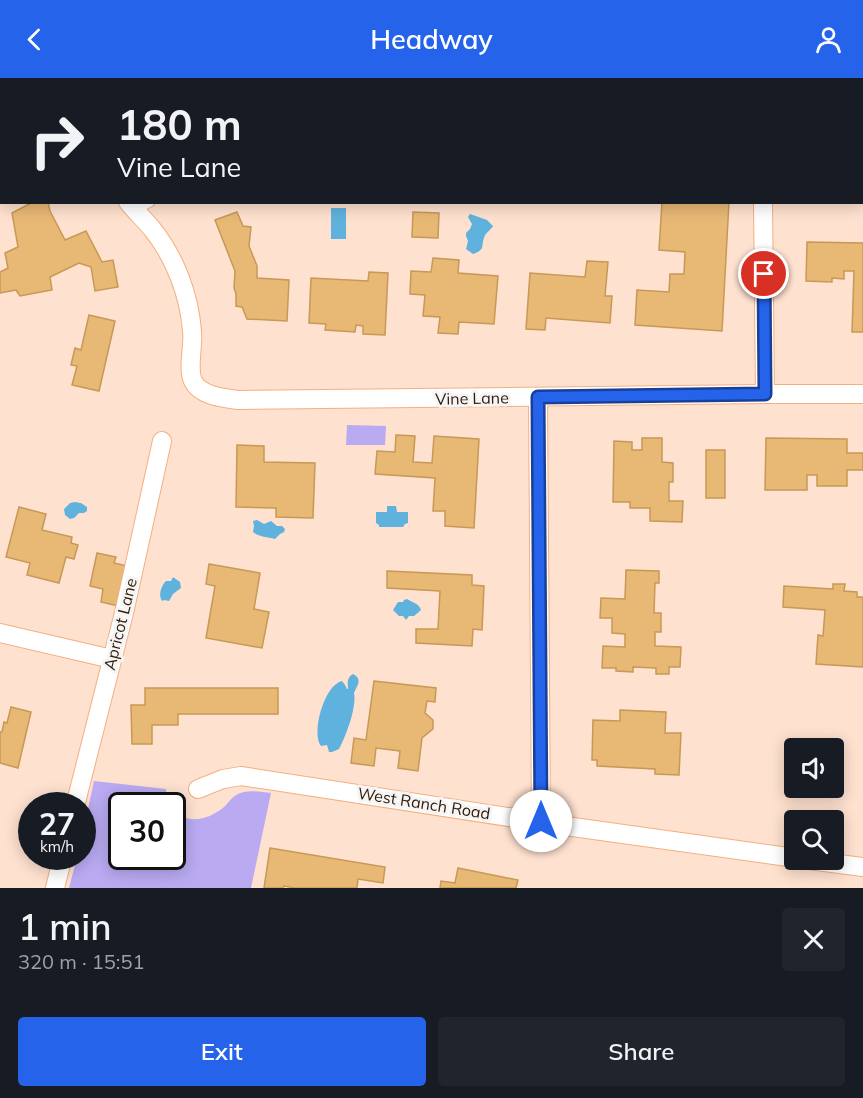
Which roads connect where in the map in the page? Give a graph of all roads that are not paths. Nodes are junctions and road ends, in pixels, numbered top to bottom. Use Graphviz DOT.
graph roads {
  1 [pos="763,204"];
  2 [pos="138,205"];
  3 [pos="765,394"];
  4 [pos="863,394"];
  5 [pos="538,397"];
  6 [pos="162,441"];
  7 [pos="0,633"];
  8 [pos="112,659"];
  9 [pos="198,789"];
  10 [pos="79,792"];
  11 [pos="541,821"];
  12 [pos="784,856"];
  13 [pos="844,865"];
  14 [pos="863,867"];
  15 [pos="60,870"];
  16 [pos="55,888"];
  1 -- 3 [label="street"];
  2 -- 5 [label="street, Vine Lane"];
  3 -- 4 [label="street, Vine Lane"];
  3 -- 5 [label="street, Vine Lane"];
  5 -- 11 [label="street"];
  6 -- 8 [label="street, Apricot Lane"];
  7 -- 8 [label="street"];
  8 -- 10 [label="street, Apricot Lane"];
  9 -- 11 [label="street, West Ranch Road"];
  11 -- 12 [label="street, West Ranch Road"];
  13 -- 14 [label="street"];
  15 -- 16 [label="street"];
}
